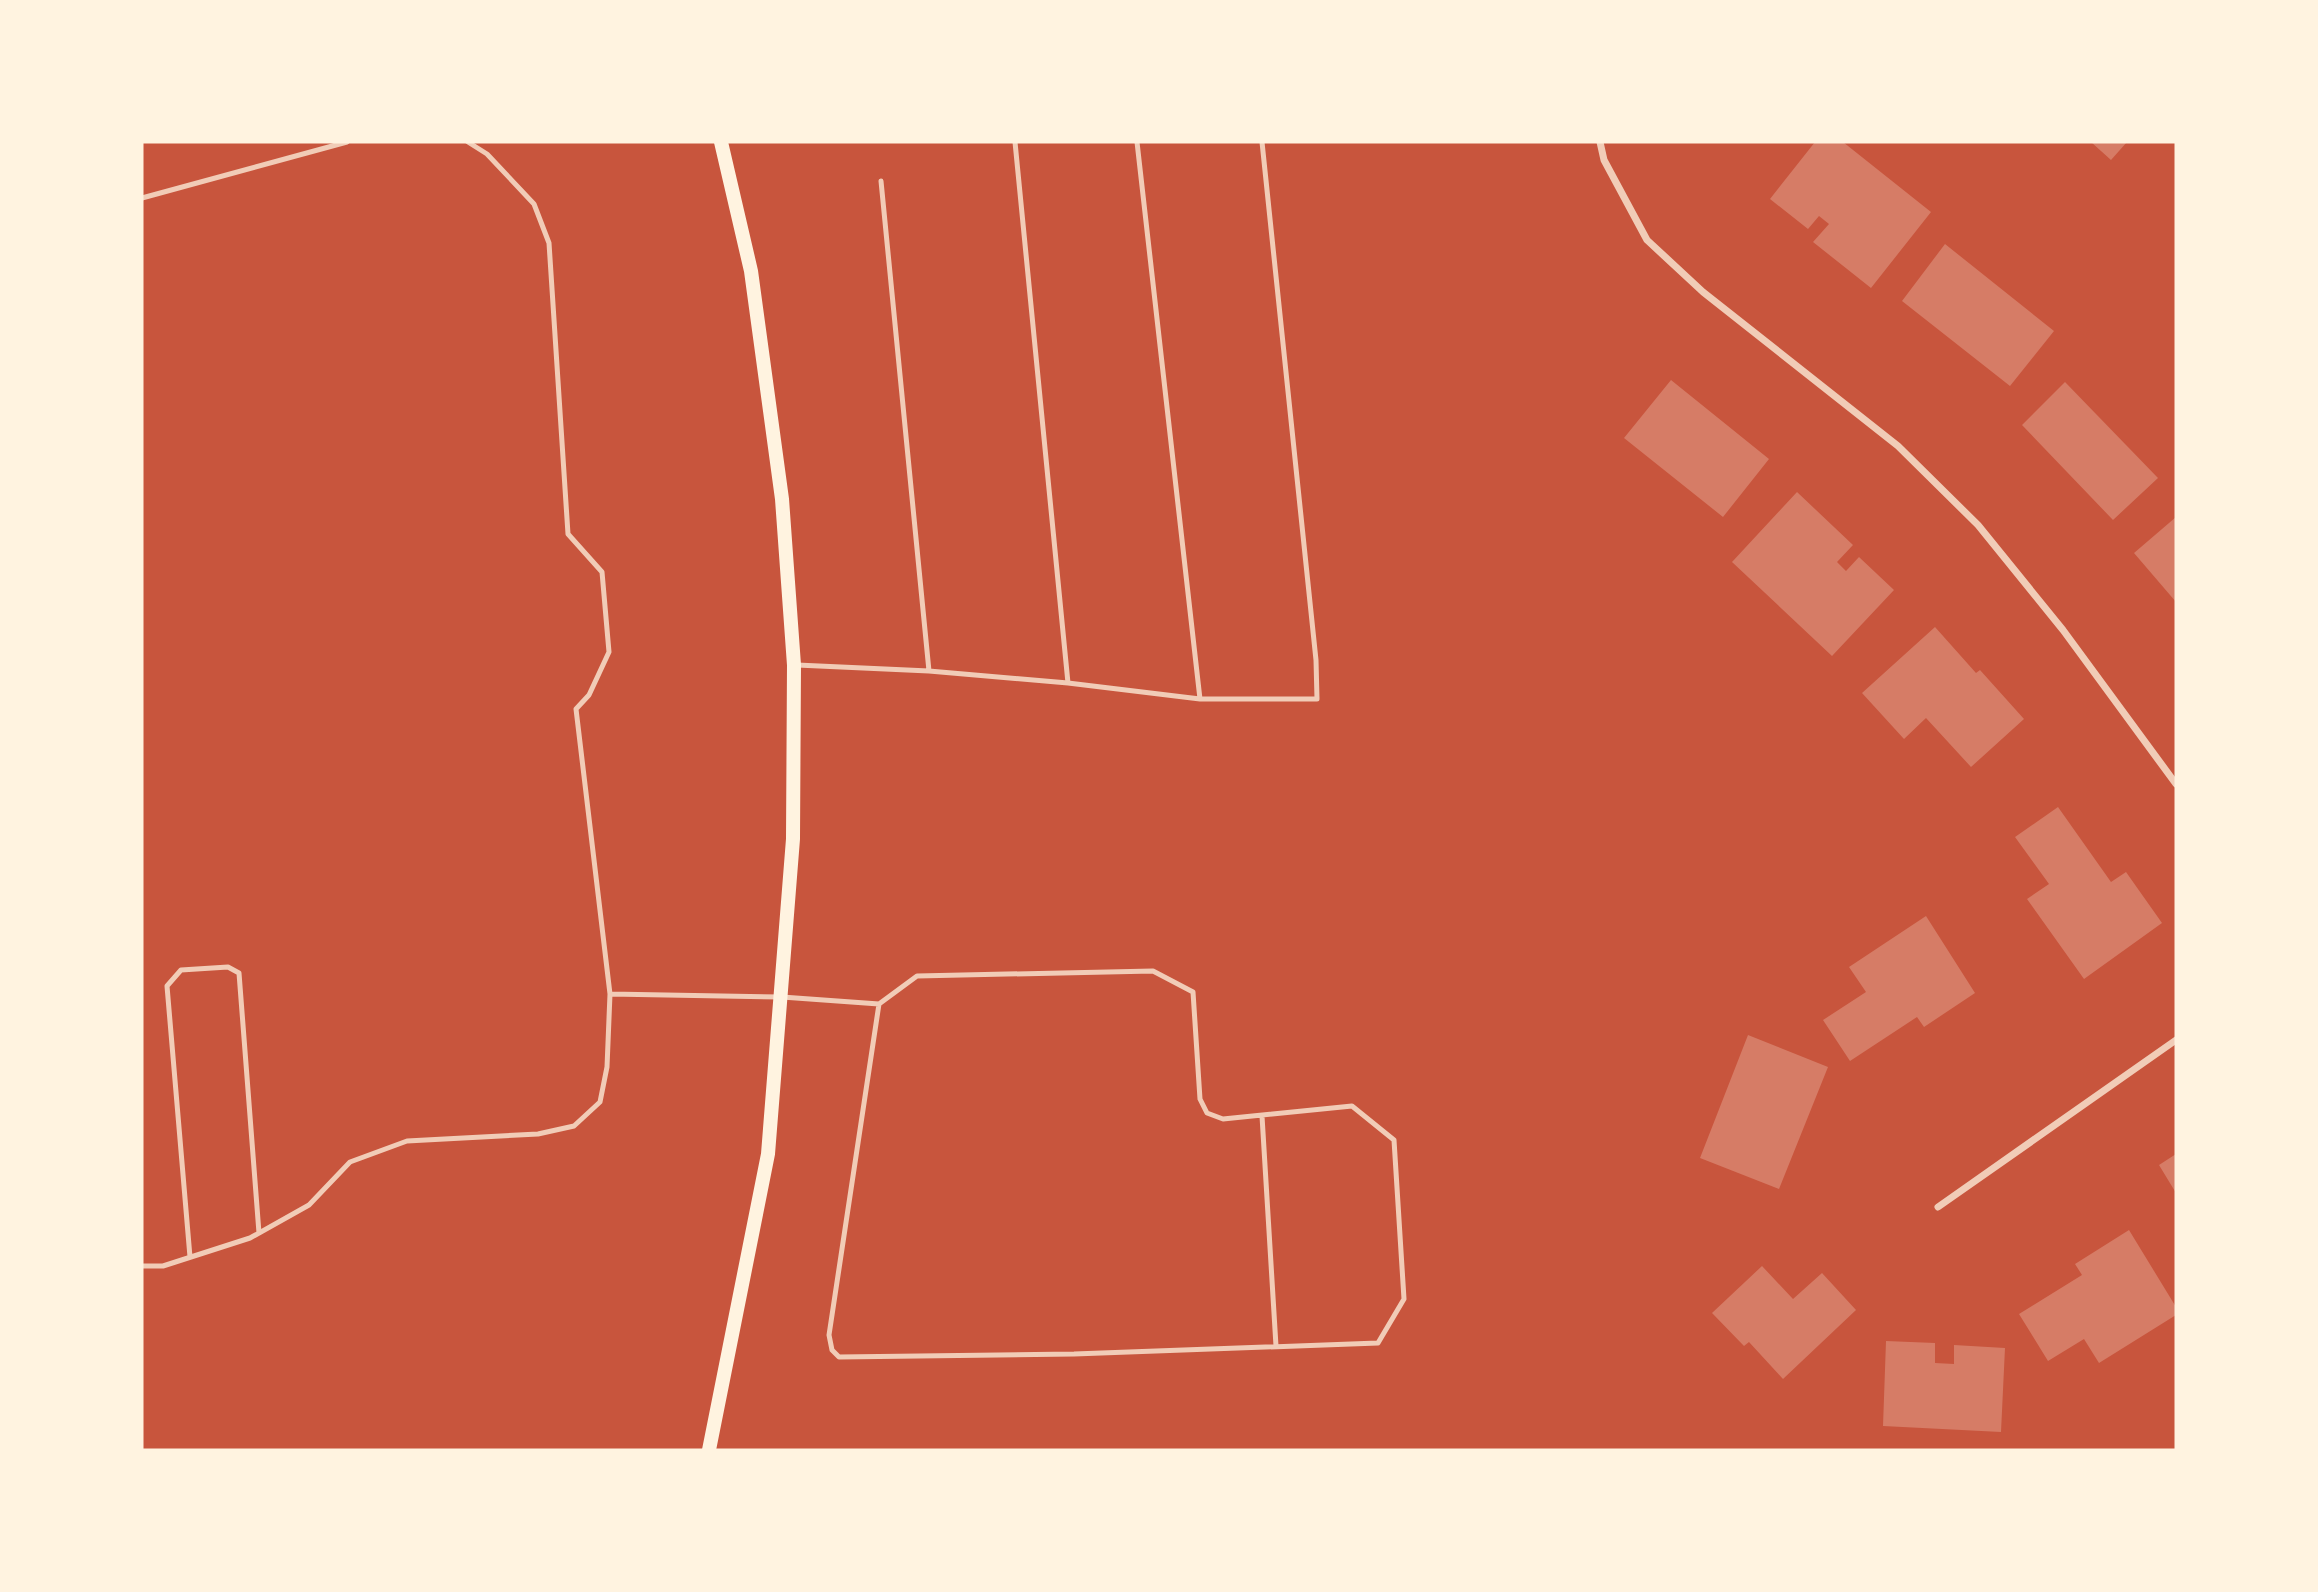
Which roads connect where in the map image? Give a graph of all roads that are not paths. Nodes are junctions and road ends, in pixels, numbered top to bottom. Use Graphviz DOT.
graph roads {
  1 [pos="347,142"];
  2 [pos="468,142"];
  3 [pos="721,142"];
  4 [pos="1015,142"];
  5 [pos="1137,142"];
  6 [pos="1262,142"];
  7 [pos="1600,142"];
  8 [pos="881,181"];
  9 [pos="142,198"];
  10 [pos="794,665"];
  11 [pos="929,671"];
  12 [pos="1068,683"];
  13 [pos="1200,699"];
  14 [pos="2176,785"];
  15 [pos="610,994"];
  16 [pos="782,997"];
  17 [pos="879,1004"];
  18 [pos="2176,1040"];
  19 [pos="1262,1116"];
  20 [pos="1938,1207"];
  21 [pos="259,1233"];
  22 [pos="190,1257"];
  23 [pos="142,1266"];
  24 [pos="1276,1346"];
  25 [pos="709,1450"];
  1 -- 9 [label="lane"];
  2 -- 15 [label="lane"];
  3 -- 10 [label="main road"];
  4 -- 12 [label="lane"];
  5 -- 13 [label="lane"];
  6 -- 13 [label="lane"];
  7 -- 14 [label="street"];
  8 -- 11 [label="lane"];
  10 -- 11 [label="lane"];
  10 -- 16 [label="main road"];
  11 -- 12 [label="lane"];
  12 -- 13 [label="lane"];
  15 -- 16 [label="lane"];
  15 -- 21 [label="lane"];
  16 -- 17 [label="lane"];
  16 -- 25 [label="main road"];
  17 -- 19 [label="lane"];
  17 -- 24 [label="lane"];
  18 -- 20 [label="street"];
  19 -- 24 [label="lane"];
  19 -- 24 [label="lane"];
  21 -- 22 [label="lane"];
  21 -- 22 [label="lane"];
  22 -- 23 [label="lane"];
}
